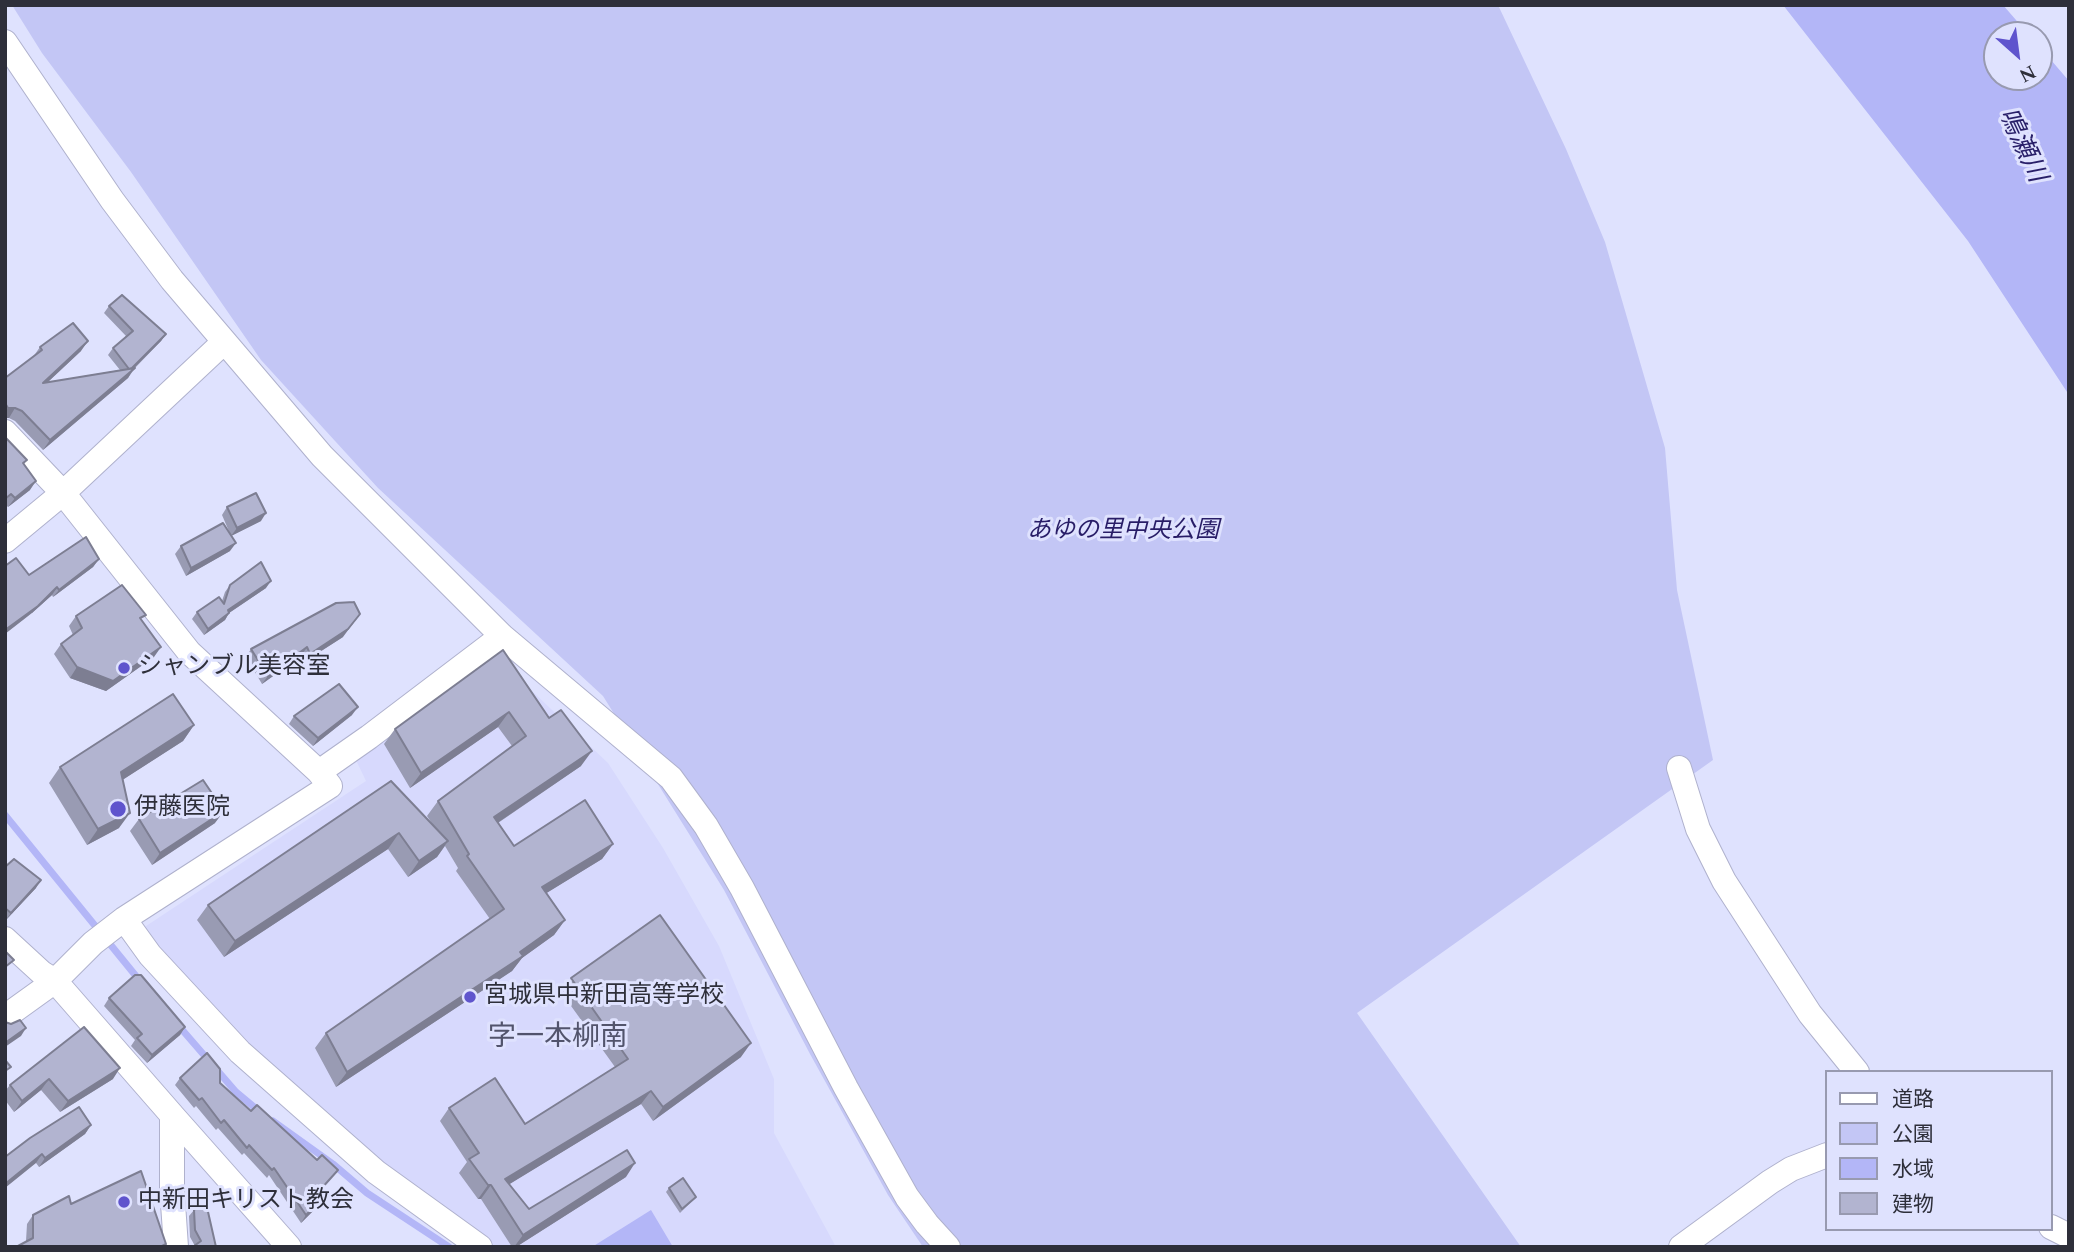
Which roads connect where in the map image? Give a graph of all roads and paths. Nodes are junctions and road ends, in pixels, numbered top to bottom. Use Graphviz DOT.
graph roads {
  1 [pos="5,42"];
  2 [pos="224,342"];
  3 [pos="5,432"];
  4 [pos="63,493"];
  5 [pos="5,541"];
  6 [pos="502,636"];
  7 [pos="1679,768"];
  8 [pos="319,772"];
  9 [pos="121,923"];
  10 [pos="5,939"];
  11 [pos="55,981"];
  12 [pos="5,1017"];
  13 [pos="1855,1070"];
  14 [pos="172,1115"];
  15 [pos="1826,1155"];
  16 [pos="2053,1228"];
  17 [pos="928,1235"];
  18 [pos="2069,1236"];
  19 [pos="176,1247"];
  20 [pos="289,1247"];
  21 [pos="480,1247"];
  22 [pos="948,1247"];
  23 [pos="1681,1247"];
  1 -- 2 [label="street"];
  2 -- 4 [label="street"];
  2 -- 6 [label="street"];
  3 -- 4 [label="street"];
  4 -- 5 [label="street"];
  4 -- 8 [label="street"];
  6 -- 8 [label="street"];
  6 -- 17 [label="street"];
  7 -- 13 [label="street"];
  8 -- 9 [label="street"];
  9 -- 11 [label="street"];
  9 -- 21 [label="street"];
  10 -- 11 [label="street"];
  11 -- 12 [label="street"];
  11 -- 14 [label="street"];
  14 -- 19 [label="street"];
  14 -- 20 [label="street"];
  15 -- 23 [label="street"];
  16 -- 18 [label="street"];
  17 -- 22 [label="street"];
}
